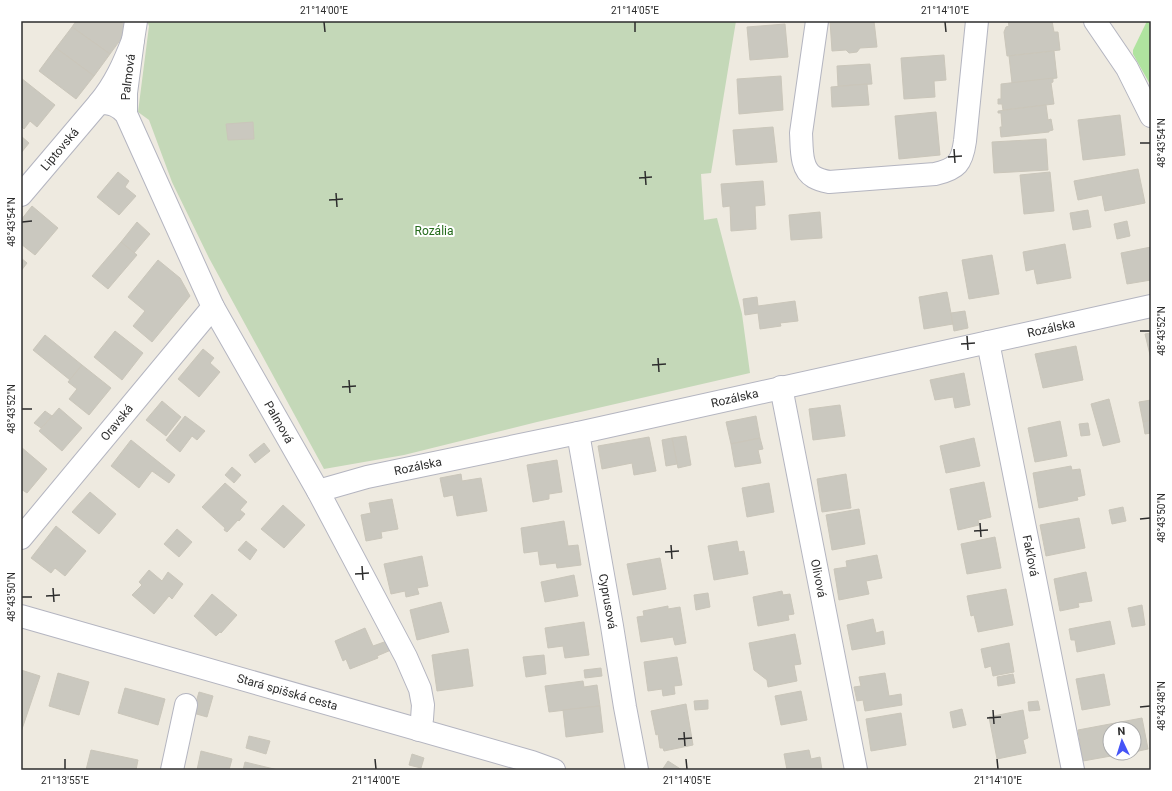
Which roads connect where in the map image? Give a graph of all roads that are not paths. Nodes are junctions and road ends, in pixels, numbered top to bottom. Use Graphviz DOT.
graph roads {
  1 [pos="817,21"];
  2 [pos="977,21"];
  3 [pos="1095,21"];
  4 [pos="134,31"];
  5 [pos="99,103"];
  6 [pos="126,114"];
  7 [pos="1151,116"];
  8 [pos="21,195"];
  9 [pos="1151,306"];
  10 [pos="213,307"];
  11 [pos="988,342"];
  12 [pos="781,388"];
  13 [pos="578,433"];
  14 [pos="318,490"];
  15 [pos="21,538"];
  16 [pos="21,616"];
  17 [pos="186,705"];
  18 [pos="419,730"];
  19 [pos="172,770"];
  20 [pos="554,770"];
  21 [pos="637,770"];
  22 [pos="856,770"];
  23 [pos="1073,770"];
  1 -- 2 [label="street"];
  3 -- 7 [label="street"];
  4 -- 5 [label="street, Palmová"];
  4 -- 6 [label="street, Palmová"];
  5 -- 6 [label="street, Palmová"];
  5 -- 8 [label="street, Liptovská"];
  6 -- 10 [label="street, Palmová"];
  9 -- 11 [label="street, Rozálska"];
  10 -- 14 [label="street, Palmová"];
  10 -- 15 [label="street, Oravská"];
  11 -- 12 [label="street, Rozálska"];
  11 -- 23 [label="street, Fakľová"];
  12 -- 13 [label="street, Rozálska"];
  12 -- 22 [label="street, Olivová"];
  13 -- 14 [label="street, Rozálska"];
  13 -- 21 [label="street, Cyprusová"];
  14 -- 18 [label="street, Palmová"];
  16 -- 18 [label="street, Stará spišská cesta"];
  17 -- 19 [label="street"];
  18 -- 20 [label="street, Stará spišská cesta"];
}
